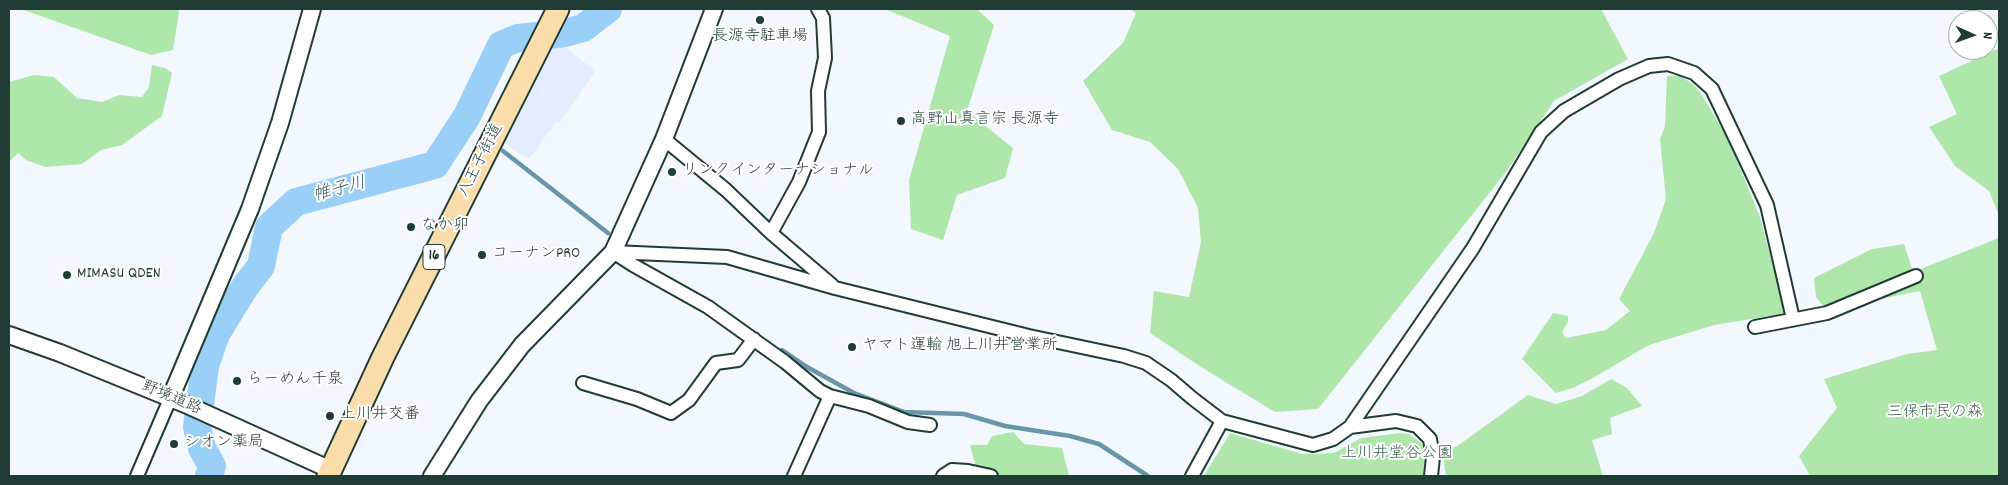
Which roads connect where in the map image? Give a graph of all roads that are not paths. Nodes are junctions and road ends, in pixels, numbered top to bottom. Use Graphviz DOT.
graph roads {
  1 [pos="312,9"];
  2 [pos="714,9"];
  3 [pos="818,9"];
  4 [pos="555,15"];
  5 [pos="664,139"];
  6 [pos="771,233"];
  7 [pos="613,252"];
  8 [pos="1916,276"];
  9 [pos="835,288"];
  10 [pos="1793,319"];
  11 [pos="1755,327"];
  12 [pos="9,335"];
  13 [pos="754,339"];
  14 [pos="583,383"];
  15 [pos="830,396"];
  16 [pos="177,402"];
  17 [pos="1222,421"];
  18 [pos="930,425"];
  19 [pos="1350,427"];
  20 [pos="330,473"];
  21 [pos="137,476"];
  22 [pos="432,476"];
  23 [pos="794,476"];
  24 [pos="944,476"];
  25 [pos="991,476"];
  26 [pos="1192,476"];
  27 [pos="1431,476"];
  1 -- 16 [label="street"];
  2 -- 5 [label="street"];
  3 -- 6 [label="street"];
  4 -- 20 [label="highway, 八王子街道 / 16"];
  5 -- 6 [label="street"];
  5 -- 7 [label="street"];
  6 -- 9 [label="street"];
  7 -- 9 [label="street"];
  7 -- 13 [label="street"];
  7 -- 22 [label="street"];
  8 -- 10 [label="street"];
  9 -- 17 [label="street"];
  10 -- 11 [label="street"];
  10 -- 19 [label="street"];
  12 -- 16 [label="street, 野境道路"];
  13 -- 14 [label="street"];
  13 -- 15 [label="street"];
  15 -- 18 [label="street"];
  15 -- 23 [label="street"];
  16 -- 20 [label="street, 野境道路"];
  16 -- 21 [label="street"];
  17 -- 19 [label="street"];
  17 -- 26 [label="street"];
  19 -- 27 [label="street"];
  24 -- 25 [label="street"];
}
